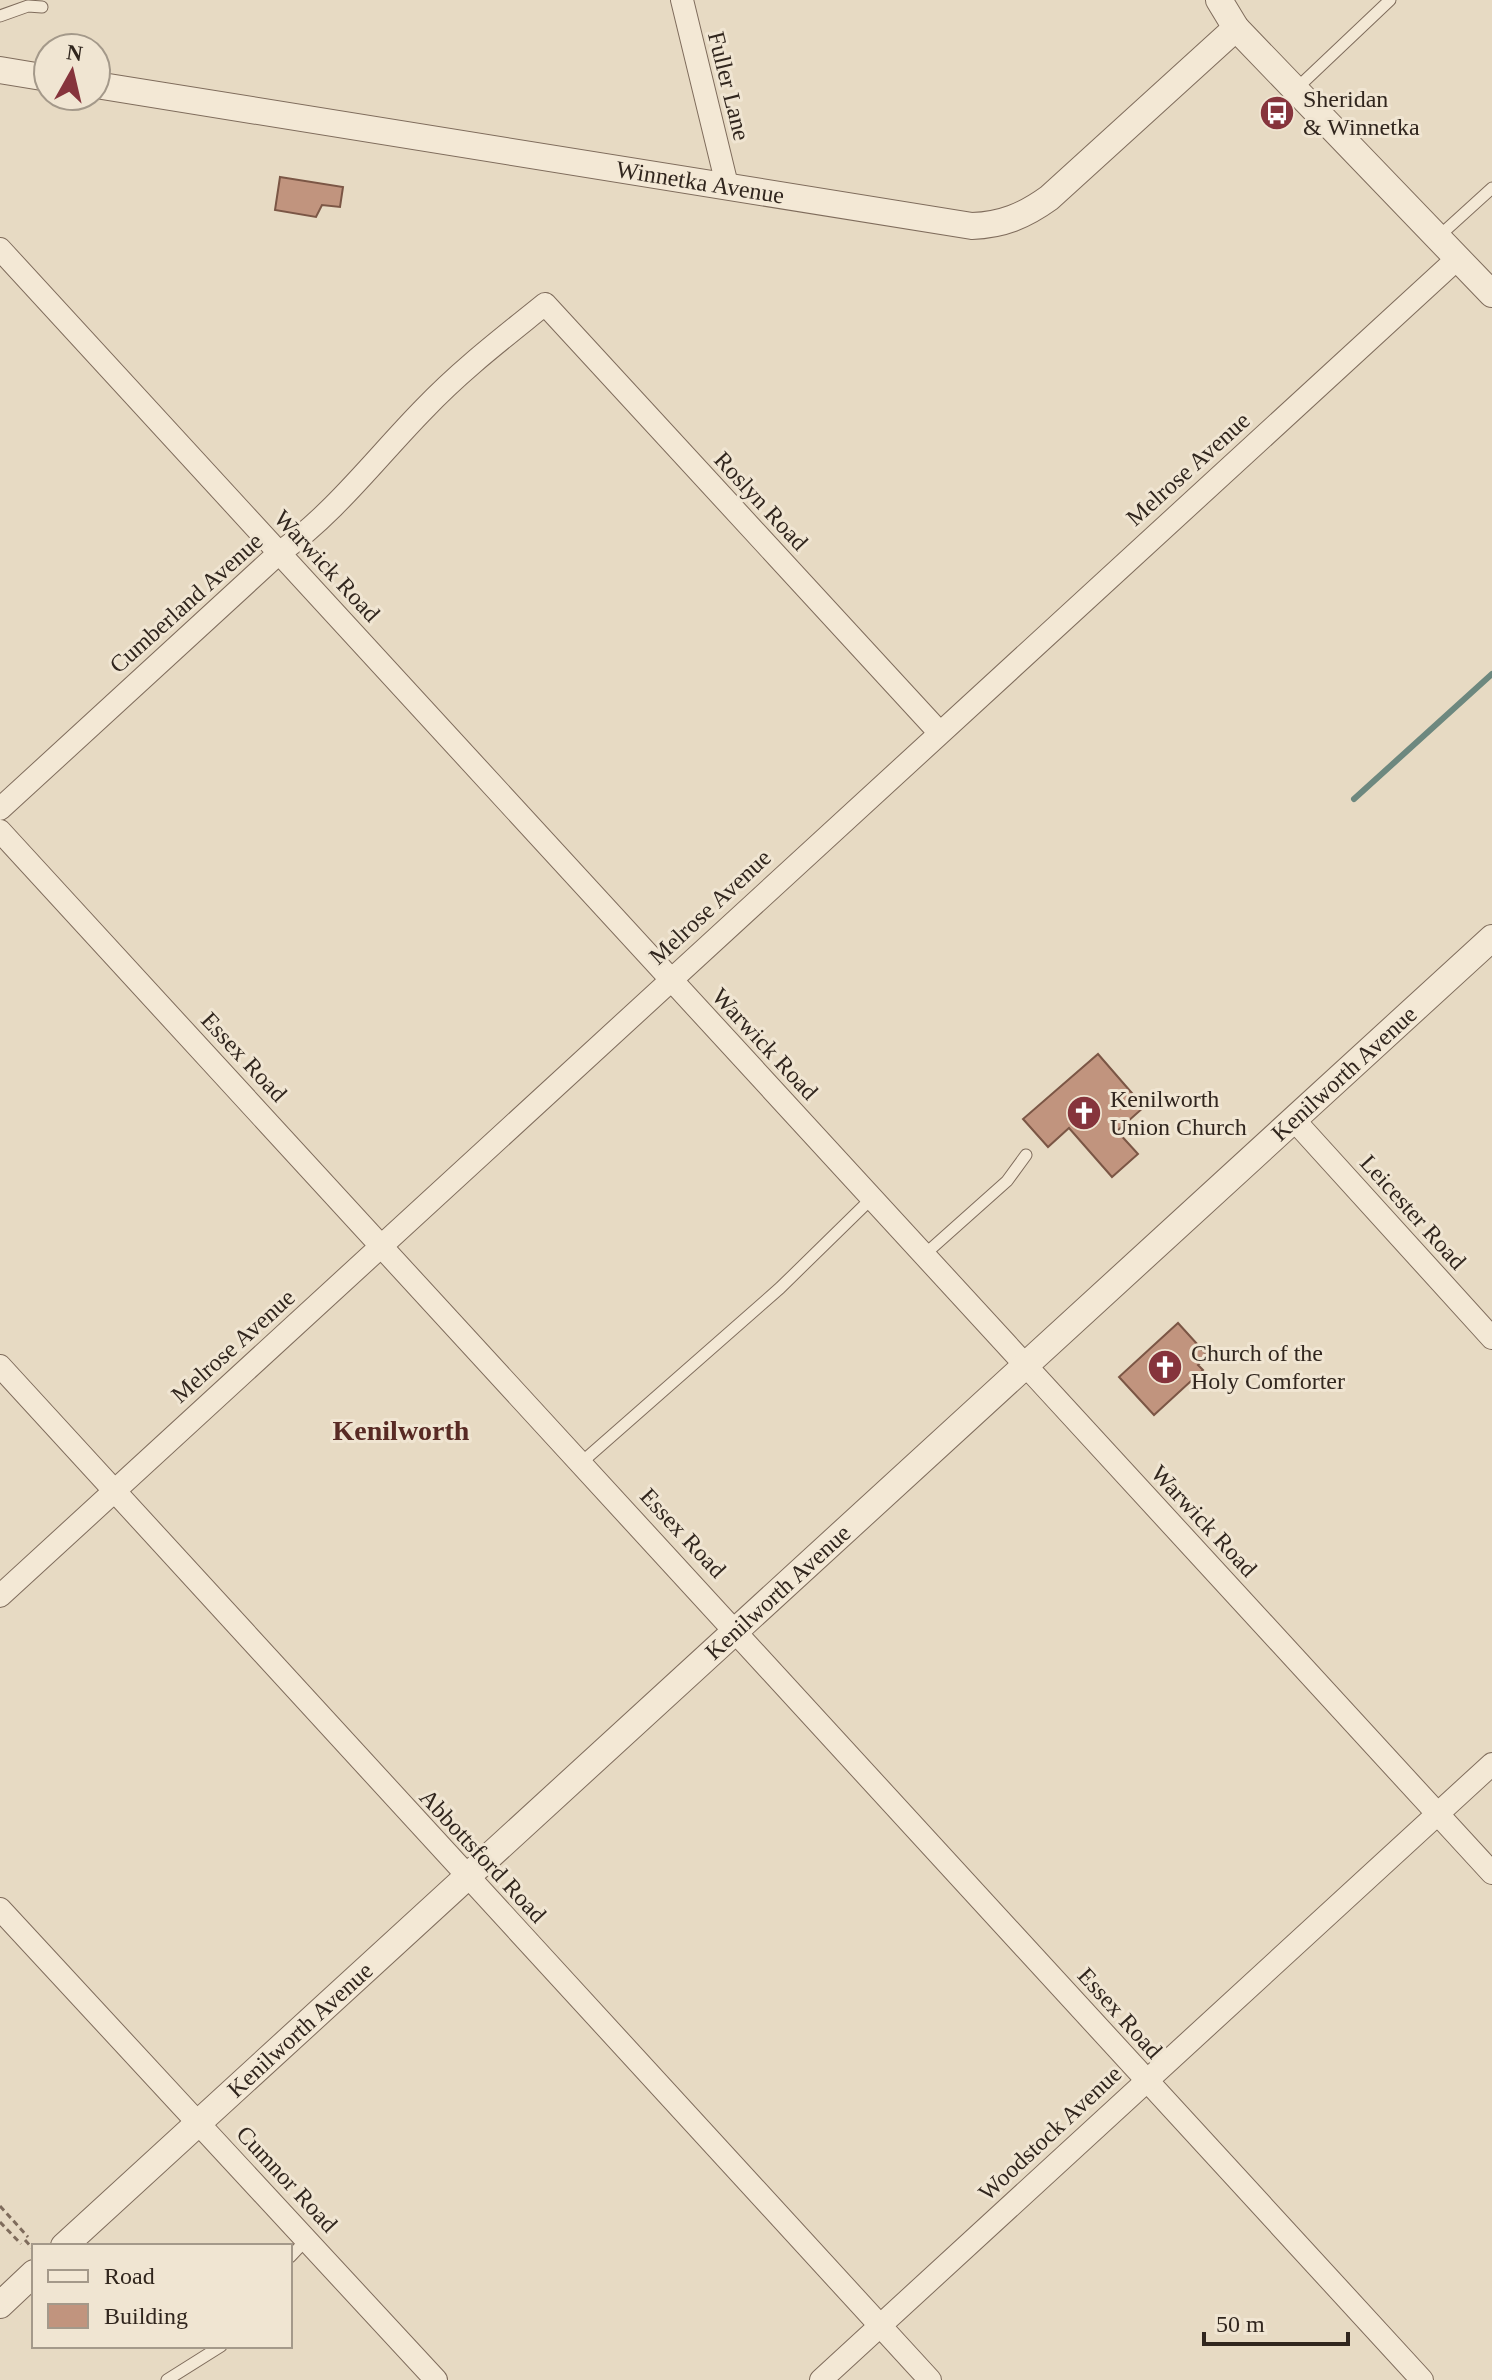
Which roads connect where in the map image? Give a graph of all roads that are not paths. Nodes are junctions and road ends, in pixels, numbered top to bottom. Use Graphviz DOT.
graph roads {
  1 [pos="682,0"];
  2 [pos="1219,0"];
  3 [pos="1390,0"];
  4 [pos="23,3"];
  5 [pos="42,7"];
  6 [pos="0,16"];
  7 [pos="1236,28"];
  8 [pos="0,70"];
  9 [pos="32,75"];
  10 [pos="112,88"];
  11 [pos="1295,91"];
  12 [pos="727,185"];
  13 [pos="1492,188"];
  14 [pos="1437,238"];
  15 [pos="0,249"];
  16 [pos="1457,259"];
  17 [pos="1492,294"];
  18 [pos="545,304"];
  19 [pos="279,553"];
  20 [pos="939,732"];
  21 [pos="0,809"];
  22 [pos="0,831"];
  23 [pos="1492,938"];
  24 [pos="671,979"];
  25 [pos="1295,1121"];
  26 [pos="1026,1155"];
  27 [pos="872,1198"];
  28 [pos="382,1245"];
  29 [pos="924,1255"];
  30 [pos="1492,1338"];
  31 [pos="1025,1365"];
  32 [pos="0,1366"];
  33 [pos="582,1462"];
  34 [pos="113,1489"];
  35 [pos="0,1596"];
  36 [pos="736,1629"];
  37 [pos="1492,1764"];
  38 [pos="1438,1815"];
  39 [pos="1492,1873"];
  40 [pos="468,1879"];
  41 [pos="0,1909"];
  42 [pos="1146,2081"];
  43 [pos="198,2121"];
  44 [pos="307,2239"];
  45 [pos="66,2244"];
  46 [pos="292,2255"];
  47 [pos="32,2275"];
  48 [pos="0,2305"];
  49 [pos="880,2324"];
  50 [pos="218,2348"];
  51 [pos="167,2380"];
  52 [pos="436,2380"];
  53 [pos="821,2380"];
  54 [pos="930,2380"];
  55 [pos="1422,2380"];
  1 -- 12 [label="street, Fuller Lane"];
  2 -- 7 [label="street"];
  3 -- 11 [label="lane"];
  4 -- 5 [label="lane"];
  4 -- 6 [label="lane"];
  7 -- 11 [label="street"];
  7 -- 12 [label="street, Winnetka Avenue"];
  8 -- 9 [label="street"];
  10 -- 12 [label="street, Winnetka Avenue"];
  11 -- 14 [label="street"];
  13 -- 14 [label="lane"];
  14 -- 16 [label="street"];
  15 -- 19 [label="street, Warwick Road"];
  16 -- 17 [label="street"];
  16 -- 20 [label="street, Melrose Avenue"];
  18 -- 19 [label="street, Cumberland Avenue"];
  18 -- 20 [label="street, Roslyn Road"];
  19 -- 21 [label="street, Cumberland Avenue"];
  19 -- 24 [label="street, Warwick Road"];
  20 -- 24 [label="street, Melrose Avenue"];
  22 -- 28 [label="street, Essex Road"];
  23 -- 25 [label="street, Kenilworth Avenue"];
  24 -- 27 [label="street, Warwick Road"];
  24 -- 28 [label="street, Melrose Avenue"];
  25 -- 30 [label="street, Leicester Road"];
  25 -- 31 [label="street, Kenilworth Avenue"];
  26 -- 29 [label="lane"];
  27 -- 29 [label="street, Warwick Road"];
  27 -- 33 [label="lane"];
  28 -- 33 [label="street, Essex Road"];
  28 -- 34 [label="street, Melrose Avenue"];
  29 -- 31 [label="street, Warwick Road"];
  31 -- 36 [label="street, Kenilworth Avenue"];
  31 -- 38 [label="street, Warwick Road"];
  32 -- 34 [label="street, Abbottsford Road"];
  33 -- 36 [label="street, Essex Road"];
  34 -- 35 [label="street, Melrose Avenue"];
  34 -- 40 [label="street, Abbottsford Road"];
  36 -- 40 [label="street, Kenilworth Avenue"];
  36 -- 42 [label="street, Essex Road"];
  37 -- 38 [label="street, Woodstock Avenue"];
  38 -- 39 [label="street, Warwick Road"];
  38 -- 42 [label="street, Woodstock Avenue"];
  40 -- 43 [label="street, Kenilworth Avenue"];
  40 -- 49 [label="street, Abbottsford Road"];
  41 -- 43 [label="street, Cumnor Road"];
  42 -- 49 [label="street, Woodstock Avenue"];
  42 -- 55 [label="street, Essex Road"];
  43 -- 44 [label="street, Cumnor Road"];
  43 -- 45 [label="street, Kenilworth Avenue"];
  44 -- 46 [label="lane"];
  44 -- 52 [label="street, Cumnor Road"];
  47 -- 48 [label="street"];
  49 -- 53 [label="street, Woodstock Avenue"];
  49 -- 54 [label="street, Abbottsford Road"];
  50 -- 51 [label="lane"];
}
